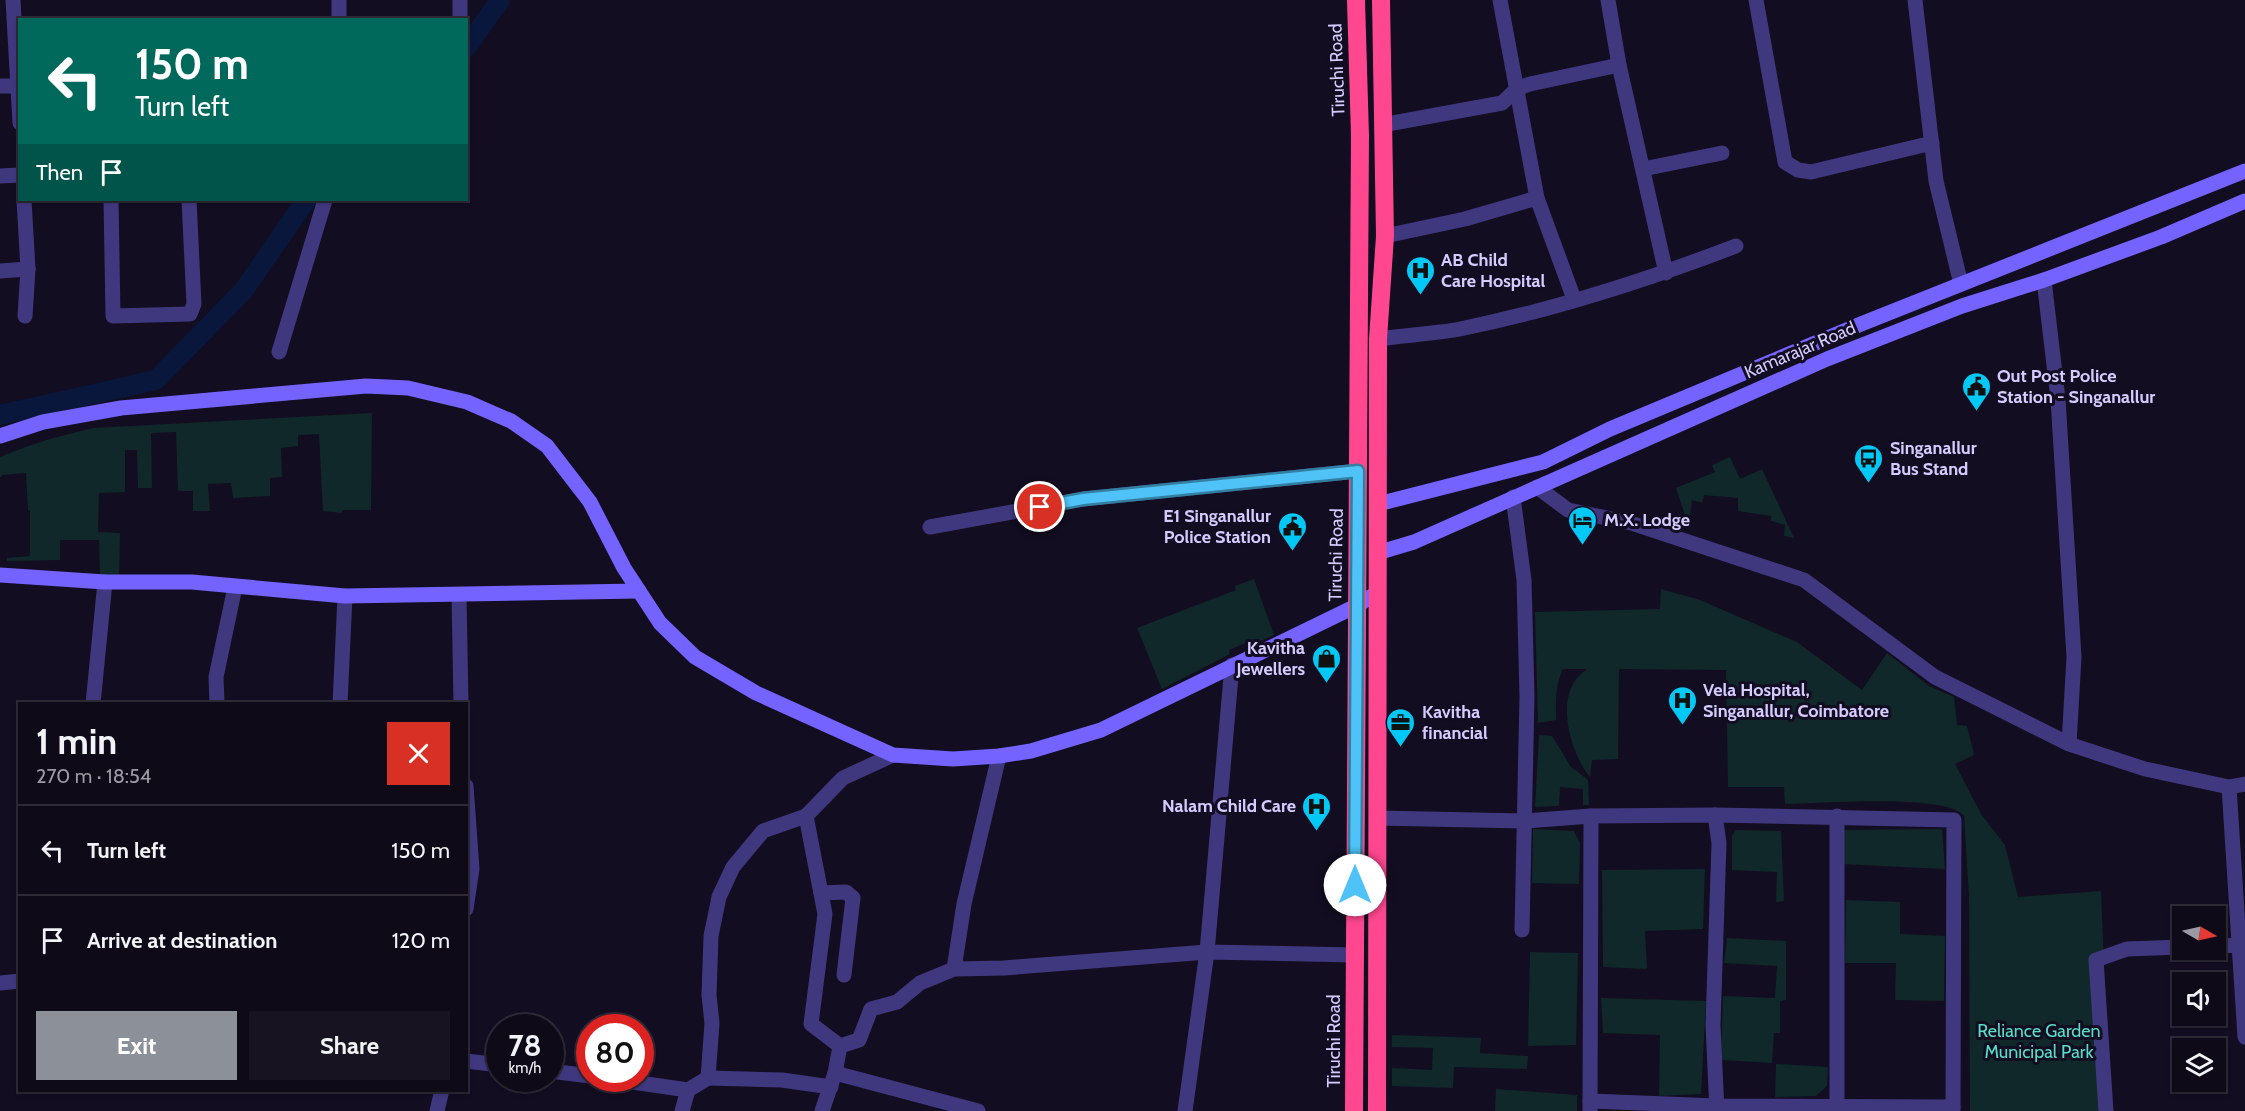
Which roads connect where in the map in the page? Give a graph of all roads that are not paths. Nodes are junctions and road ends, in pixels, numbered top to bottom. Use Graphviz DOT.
graph roads {
  1 [pos="13,0"];
  2 [pos="339,0"];
  3 [pos="460,0"];
  4 [pos="1356,0"];
  5 [pos="1382,0"];
  6 [pos="1500,0"];
  7 [pos="1608,0"];
  8 [pos="1756,0"];
  9 [pos="1915,0"];
  10 [pos="339,18"];
  11 [pos="460,18"];
  12 [pos="17,32"];
  13 [pos="1619,65"];
  14 [pos="0,86"];
  15 [pos="17,86"];
  16 [pos="1518,88"];
  17 [pos="18,98"];
  18 [pos="1382,125"];
  19 [pos="1932,143"];
  20 [pos="1722,153"];
  21 [pos="1643,169"];
  22 [pos="2245,171"];
  23 [pos="18,175"];
  24 [pos="0,176"];
  25 [pos="1537,198"];
  26 [pos="24,201"];
  27 [pos="111,201"];
  28 [pos="189,201"];
  29 [pos="325,201"];
  30 [pos="2245,201"];
  31 [pos="1385,236"];
  32 [pos="1736,246"];
  33 [pos="28,269"];
  34 [pos="0,271"];
  35 [pos="1666,273"];
  36 [pos="2044,280"];
  37 [pos="1961,284"];
  38 [pos="1574,299"];
  39 [pos="25,316"];
  40 [pos="1378,339"];
  41 [pos="279,352"];
  42 [pos="0,436"];
  43 [pos="1358,471"];
  44 [pos="1537,487"];
  45 [pos="1513,497"];
  46 [pos="1377,504"];
  47 [pos="930,527"];
  48 [pos="1377,553"];
  49 [pos="0,575"];
  50 [pos="105,582"];
  51 [pos="236,587"];
  52 [pos="639,591"];
  53 [pos="1377,593"];
  54 [pos="459,595"];
  55 [pos="345,596"];
  56 [pos="1356,606"];
  57 [pos="1232,665"];
  58 [pos="93,702"];
  59 [pos="217,702"];
  60 [pos="339,702"];
  61 [pos="461,702"];
  62 [pos="2069,744"];
  63 [pos="893,755"];
  64 [pos="999,756"];
  65 [pos="2245,784"];
  66 [pos="2229,787"];
  67 [pos="468,814"];
  68 [pos="1715,814"];
  69 [pos="806,816"];
  70 [pos="1591,816"];
  71 [pos="1837,816"];
  72 [pos="1377,818"];
  73 [pos="1525,821"];
  74 [pos="821,893"];
  75 [pos="468,896"];
  76 [pos="1522,930"];
  77 [pos="2243,945"];
  78 [pos="2226,946"];
  79 [pos="2172,947"];
  80 [pos="1207,952"];
  81 [pos="1355,955"];
  82 [pos="954,969"];
  83 [pos="844,975"];
  84 [pos="18,981"];
  85 [pos="0,983"];
  86 [pos="2245,1036"];
  87 [pos="840,1046"];
  88 [pos="468,1061"];
  89 [pos="486,1063"];
  90 [pos="708,1078"];
  91 [pos="833,1080"];
  92 [pos="654,1085"];
  93 [pos="688,1090"];
  94 [pos="442,1092"];
  95 [pos="1590,1106"];
  96 [pos="1717,1108"];
  97 [pos="1837,1108"];
  98 [pos="1377,1109"];
  99 [pos="1953,1109"];
  100 [pos="1354,1110"];
  101 [pos="437,1111"];
  102 [pos="682,1111"];
  103 [pos="822,1111"];
  104 [pos="978,1111"];
  105 [pos="1185,1111"];
  106 [pos="2106,1111"];
  1 -- 12 [label="street"];
  2 -- 10 [label="street"];
  3 -- 11 [label="street"];
  4 -- 43 [label="highway, Tiruchi Road"];
  5 -- 18 [label="highway"];
  6 -- 16 [label="street"];
  7 -- 13 [label="street"];
  8 -- 19 [label="street"];
  9 -- 19 [label="street"];
  12 -- 15 [label="street"];
  13 -- 16 [label="street"];
  13 -- 21 [label="street"];
  14 -- 15 [label="street"];
  15 -- 17 [label="street"];
  16 -- 18 [label="street"];
  16 -- 25 [label="street"];
  18 -- 31 [label="highway"];
  19 -- 37 [label="street"];
  20 -- 21 [label="street"];
  21 -- 35 [label="street"];
  22 -- 37 [label="main road, Kamarajar Road"];
  23 -- 24 [label="street"];
  25 -- 31 [label="street"];
  25 -- 38 [label="street"];
  26 -- 33 [label="street"];
  27 -- 28 [label="street"];
  29 -- 41 [label="street"];
  30 -- 36 [label="main road, Kamarajar Road"];
  31 -- 40 [label="highway"];
  32 -- 35 [label="street"];
  33 -- 34 [label="street"];
  33 -- 39 [label="street"];
  35 -- 38 [label="street"];
  36 -- 44 [label="main road, Kamarajar Road"];
  36 -- 62 [label="street"];
  37 -- 46 [label="main road, Kamarajar Road"];
  38 -- 40 [label="street"];
  40 -- 46 [label="highway"];
  42 -- 52 [label="main road"];
  43 -- 47 [label="street"];
  43 -- 56 [label="highway, Tiruchi Road"];
  44 -- 45 [label="main road, Kamarajar Road"];
  44 -- 62 [label="street"];
  45 -- 48 [label="main road, Kamarajar Road"];
  45 -- 73 [label="street"];
  46 -- 48 [label="highway"];
  48 -- 53 [label="highway"];
  49 -- 50 [label="main road"];
  50 -- 51 [label="main road"];
  50 -- 58 [label="street"];
  51 -- 55 [label="main road"];
  51 -- 59 [label="street"];
  52 -- 54 [label="main road"];
  52 -- 63 [label="main road"];
  53 -- 56 [label="main road"];
  53 -- 72 [label="highway"];
  54 -- 55 [label="main road"];
  54 -- 61 [label="street"];
  55 -- 60 [label="street"];
  56 -- 57 [label="main road"];
  56 -- 81 [label="highway, Tiruchi Road"];
  57 -- 64 [label="main road"];
  57 -- 80 [label="street"];
  62 -- 66 [label="street"];
  63 -- 64 [label="main road"];
  63 -- 69 [label="street"];
  64 -- 82 [label="street"];
  65 -- 66 [label="street"];
  66 -- 77 [label="street"];
  67 -- 75 [label="street"];
  68 -- 70 [label="street"];
  68 -- 71 [label="street"];
  68 -- 96 [label="street"];
  69 -- 74 [label="street"];
  69 -- 90 [label="street"];
  70 -- 73 [label="street"];
  70 -- 95 [label="street"];
  71 -- 97 [label="street"];
  71 -- 99 [label="street"];
  72 -- 73 [label="street"];
  72 -- 98 [label="highway"];
  73 -- 76 [label="street"];
  74 -- 83 [label="street"];
  74 -- 87 [label="street"];
  77 -- 78 [label="street"];
  77 -- 86 [label="street"];
  79 -- 106 [label="street"];
  80 -- 81 [label="street"];
  80 -- 82 [label="street"];
  80 -- 105 [label="street"];
  81 -- 100 [label="highway, Tiruchi Road"];
  82 -- 87 [label="street"];
  84 -- 85 [label="street"];
  87 -- 91 [label="street"];
  88 -- 89 [label="street"];
  90 -- 91 [label="street"];
  90 -- 93 [label="street"];
  91 -- 103 [label="street"];
  91 -- 104 [label="street"];
  92 -- 93 [label="street"];
  93 -- 102 [label="street"];
  94 -- 101 [label="street"];
  95 -- 96 [label="street"];
  96 -- 97 [label="street"];
  97 -- 99 [label="street"];
  98 -- 100 [label="highway"];
}
